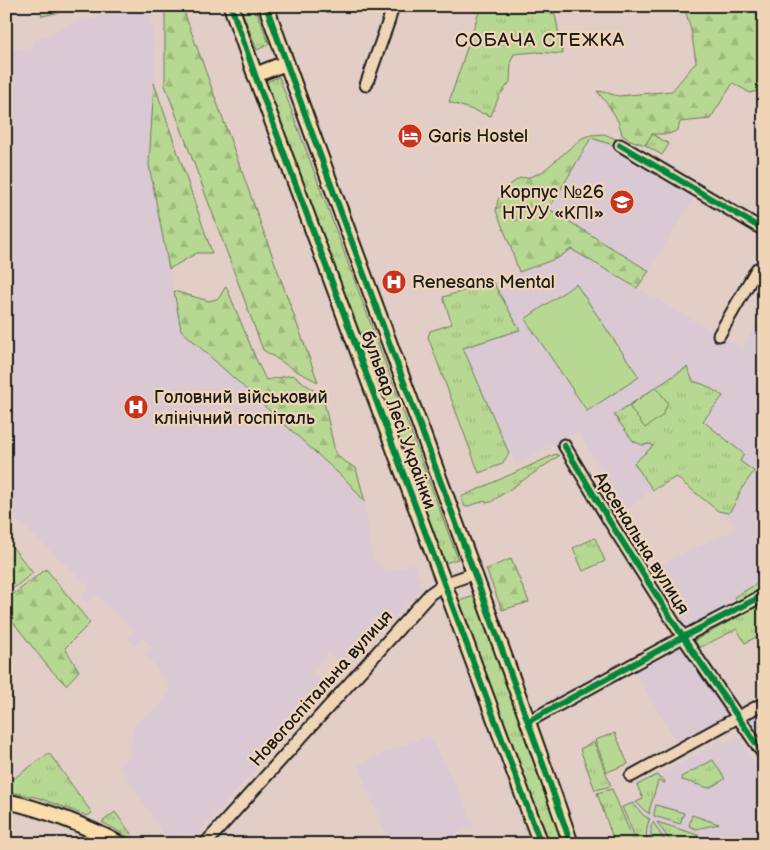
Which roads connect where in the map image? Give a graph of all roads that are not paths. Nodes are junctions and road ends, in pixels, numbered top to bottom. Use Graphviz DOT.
graph roads {
  1 [pos="231,6"];
  2 [pos="266,6"];
  3 [pos="392,6"];
  4 [pos="286,63"];
  5 [pos="255,74"];
  6 [pos="366,84"];
  7 [pos="620,144"];
  8 [pos="764,230"];
  9 [pos="757,269"];
  10 [pos="719,335"];
  11 [pos="564,445"];
  12 [pos="475,573"];
  13 [pos="444,584"];
  14 [pos="764,596"];
  15 [pos="683,637"];
  16 [pos="764,702"];
  17 [pos="738,716"];
  18 [pos="528,721"];
  19 [pos="764,755"];
  20 [pos="631,776"];
  21 [pos="6,801"];
  22 [pos="120,844"];
  23 [pos="205,844"];
  24 [pos="541,844"];
  25 [pos="571,844"];
  1 -- 5 [label="main road, бульвар Лесі Українки"];
  2 -- 4 [label="main road, бульвар Лесі Українки"];
  3 -- 6 [label="street"];
  4 -- 5 [label="main road"];
  4 -- 12 [label="main road, бульвар Лесі Українки"];
  5 -- 13 [label="main road, бульвар Лесі Українки"];
  7 -- 8 [label="street"];
  9 -- 10 [label="street"];
  11 -- 15 [label="street, Арсенальна вулиця"];
  12 -- 13 [label="street, Новогоспітальна вулиця"];
  12 -- 18 [label="main road, бульвар Лесі Українки"];
  13 -- 23 [label="street, Новогоспітальна вулиця"];
  13 -- 24 [label="main road, бульвар Лесі Українки"];
  14 -- 15 [label="street"];
  15 -- 17 [label="street, Арсенальна вулиця"];
  15 -- 18 [label="street"];
  16 -- 17 [label="street"];
  17 -- 19 [label="street, Арсенальна вулиця"];
  17 -- 20 [label="street"];
  18 -- 25 [label="main road, бульвар Лесі Українки"];
  21 -- 22 [label="main road"];
}
